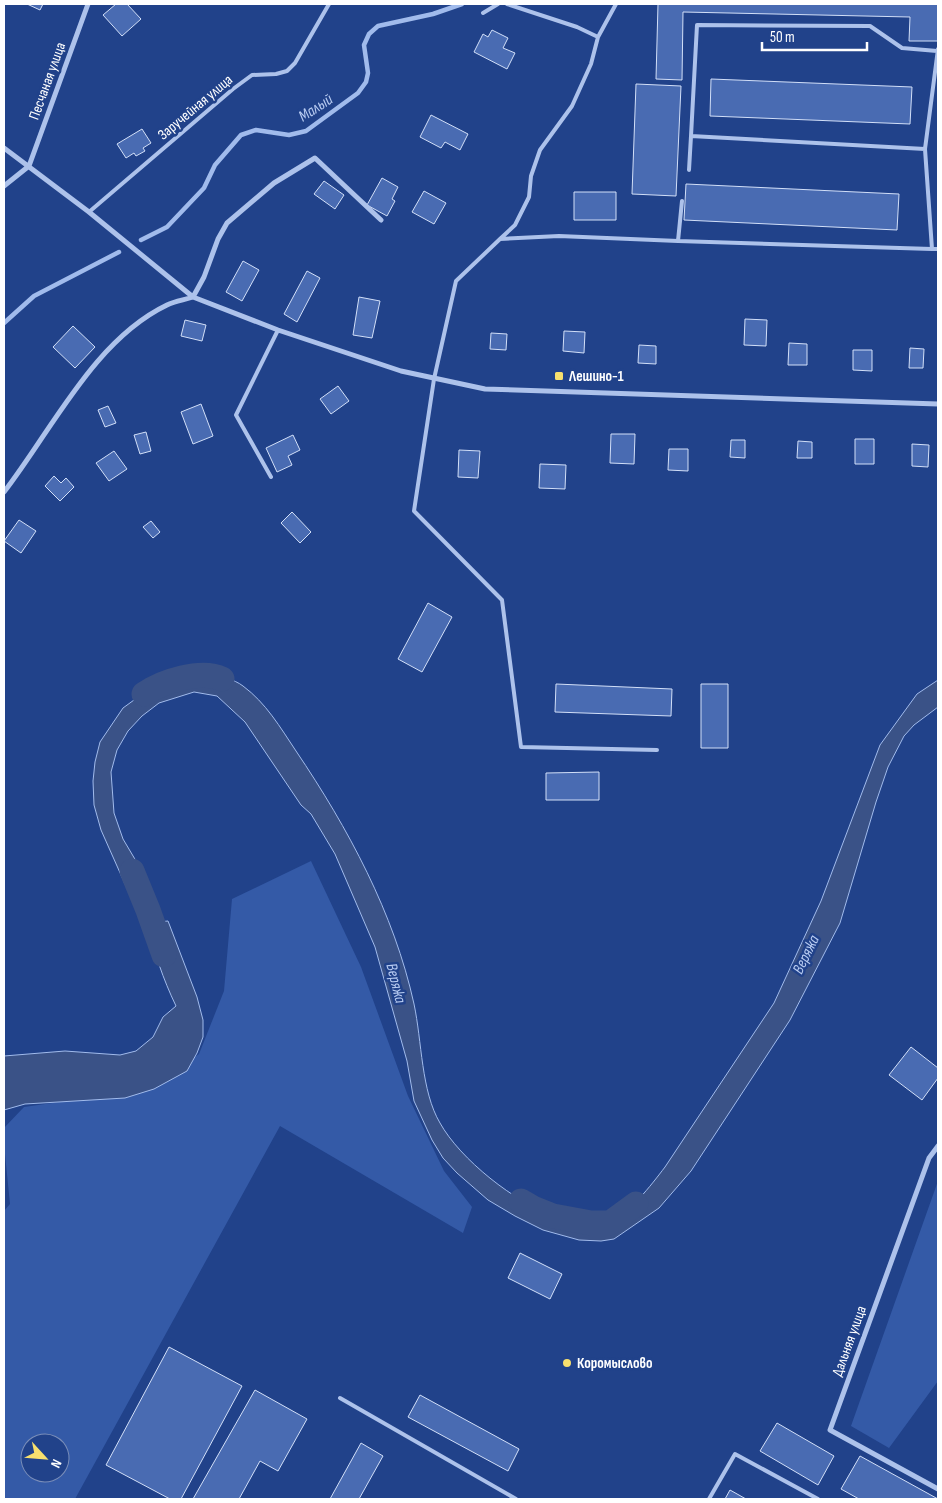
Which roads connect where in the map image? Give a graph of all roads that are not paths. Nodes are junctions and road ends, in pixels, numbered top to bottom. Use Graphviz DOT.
graph roads {
  1 [pos="88,4"];
  2 [pos="329,4"];
  3 [pos="498,4"];
  4 [pos="507,4"];
  5 [pos="616,4"];
  6 [pos="483,13"];
  7 [pos="598,37"];
  8 [pos="938,50"];
  9 [pos="691,136"];
  10 [pos="4,148"];
  11 [pos="924,149"];
  12 [pos="29,166"];
  13 [pos="689,170"];
  14 [pos="4,186"];
  15 [pos="682,201"];
  16 [pos="89,212"];
  17 [pos="381,220"];
  18 [pos="500,239"];
  19 [pos="678,241"];
  20 [pos="938,248"];
  21 [pos="932,249"];
  22 [pos="192,297"];
  23 [pos="278,330"];
  24 [pos="434,379"];
  25 [pos="938,404"];
  26 [pos="272,476"];
  27 [pos="4,492"];
  28 [pos="658,750"];
  29 [pos="938,1146"];
  30 [pos="340,1398"];
  31 [pos="938,1489"];
  32 [pos="516,1499"];
  33 [pos="708,1499"];
  34 [pos="818,1499"];
  1 -- 12 [label="street, Песчаная улица"];
  2 -- 16 [label="lane, Заручейная улица"];
  3 -- 6 [label="lane"];
  4 -- 7 [label="lane"];
  5 -- 7 [label="lane"];
  7 -- 18 [label="lane"];
  8 -- 9 [label="lane"];
  8 -- 11 [label="lane"];
  9 -- 11 [label="lane"];
  9 -- 13 [label="lane"];
  10 -- 12 [label="street"];
  11 -- 21 [label="lane"];
  12 -- 14 [label="street"];
  12 -- 16 [label="street"];
  15 -- 19 [label="lane"];
  16 -- 22 [label="street"];
  17 -- 22 [label="street"];
  18 -- 19 [label="lane"];
  18 -- 24 [label="lane"];
  19 -- 21 [label="lane"];
  20 -- 21 [label="lane"];
  22 -- 23 [label="street"];
  22 -- 27 [label="street"];
  23 -- 24 [label="street"];
  23 -- 26 [label="lane"];
  24 -- 25 [label="street"];
  24 -- 28 [label="lane"];
  29 -- 31 [label="street, Дальняя улица"];
  30 -- 32 [label="lane"];
  33 -- 34 [label="lane"];
}
